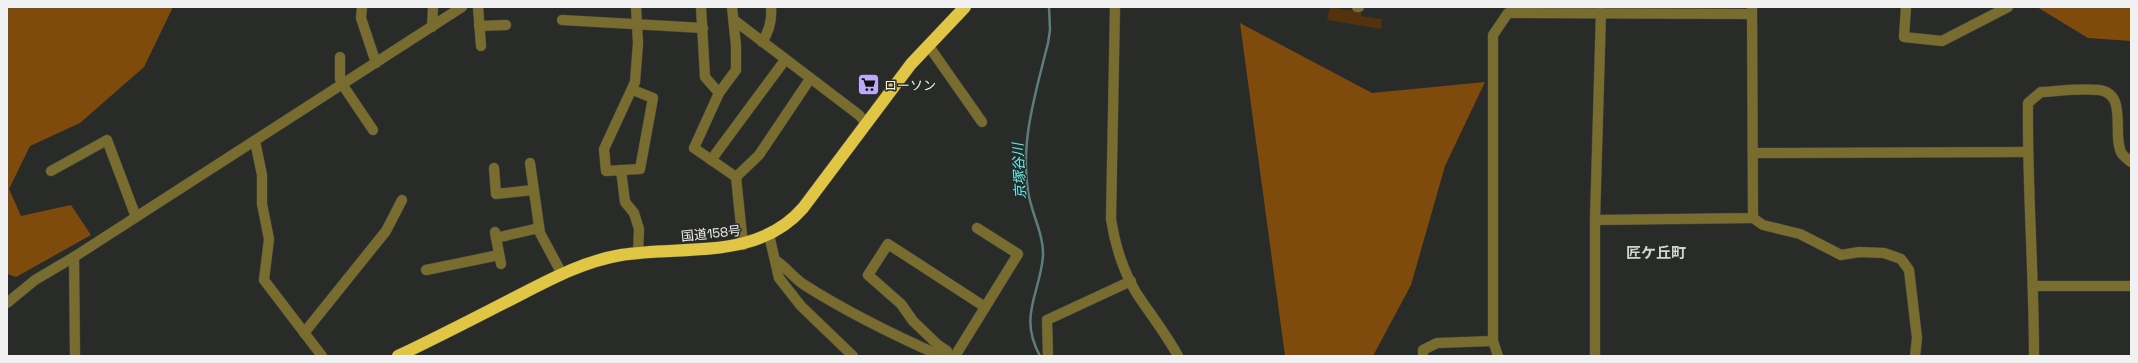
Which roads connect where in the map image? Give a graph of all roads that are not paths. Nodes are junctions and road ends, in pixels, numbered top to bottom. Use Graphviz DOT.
graph roads {
  1 [pos="362,7"];
  2 [pos="433,7"];
  3 [pos="462,7"];
  4 [pos="478,7"];
  5 [pos="636,7"];
  6 [pos="701,7"];
  7 [pos="732,7"];
  8 [pos="771,7"];
  9 [pos="965,7"];
  10 [pos="1115,7"];
  11 [pos="1906,7"];
  12 [pos="2008,7"];
  13 [pos="1643,10"];
  14 [pos="1752,11"];
  15 [pos="1601,12"];
  16 [pos="562,20"];
  17 [pos="734,20"];
  18 [pos="506,25"];
  19 [pos="638,25"];
  20 [pos="480,26"];
  21 [pos="432,27"];
  22 [pos="703,28"];
  23 [pos="762,42"];
  24 [pos="928,45"];
  25 [pos="481,46"];
  26 [pos="340,57"];
  27 [pos="785,60"];
  28 [pos="376,63"];
  29 [pos="810,79"];
  30 [pos="342,84"];
  31 [pos="633,90"];
  32 [pos="719,93"];
  33 [pos="982,122"];
  34 [pos="866,123"];
  35 [pos="373,130"];
  36 [pos="255,141"];
  37 [pos="2028,152"];
  38 [pos="1754,153"];
  39 [pos="712,160"];
  40 [pos="2131,162"];
  41 [pos="530,163"];
  42 [pos="494,168"];
  43 [pos="621,170"];
  44 [pos="51,171"];
  45 [pos="736,176"];
  46 [pos="534,190"];
  47 [pos="402,200"];
  48 [pos="136,217"];
  49 [pos="1753,218"];
  50 [pos="1595,220"];
  51 [pos="539,228"];
  52 [pos="977,228"];
  53 [pos="769,235"];
  54 [pos="743,245"];
  55 [pos="638,253"];
  56 [pos="74,257"];
  57 [pos="775,260"];
  58 [pos="426,270"];
  59 [pos="562,274"];
  60 [pos="1131,281"];
  61 [pos="2034,286"];
  62 [pos="2131,286"];
  63 [pos="7,303"];
  64 [pos="986,306"];
  65 [pos="304,333"];
  66 [pos="1493,341"];
  67 [pos="75,356"];
  68 [pos="322,356"];
  69 [pos="398,356"];
  70 [pos="852,356"];
  71 [pos="941,356"];
  72 [pos="950,356"];
  73 [pos="955,356"];
  74 [pos="1048,356"];
  75 [pos="1178,356"];
  76 [pos="1423,356"];
  77 [pos="1498,356"];
  78 [pos="1595,356"];
  79 [pos="1916,356"];
  80 [pos="2034,356"];
  1 -- 28 [label="street"];
  2 -- 21 [label="street"];
  3 -- 21 [label="street"];
  4 -- 20 [label="street"];
  5 -- 19 [label="street"];
  6 -- 22 [label="street"];
  7 -- 17 [label="street"];
  8 -- 23 [label="street"];
  9 -- 24 [label="highway, 国道158号"];
  10 -- 60 [label="street"];
  11 -- 12 [label="street"];
  13 -- 14 [label="street"];
  13 -- 15 [label="street"];
  14 -- 38 [label="street"];
  15 -- 50 [label="street"];
  15 -- 66 [label="street"];
  16 -- 19 [label="street"];
  17 -- 23 [label="street"];
  17 -- 32 [label="street"];
  18 -- 20 [label="street"];
  19 -- 22 [label="street"];
  19 -- 31 [label="street"];
  20 -- 25 [label="street"];
  21 -- 28 [label="street"];
  22 -- 32 [label="street"];
  23 -- 27 [label="street"];
  24 -- 33 [label="street"];
  24 -- 34 [label="highway, 国道158号"];
  26 -- 30 [label="street"];
  27 -- 29 [label="street"];
  27 -- 39 [label="street"];
  28 -- 30 [label="street"];
  29 -- 34 [label="street"];
  29 -- 45 [label="street"];
  30 -- 35 [label="street"];
  30 -- 36 [label="street"];
  31 -- 43 [label="street"];
  31 -- 43 [label="street"];
  32 -- 39 [label="street"];
  34 -- 53 [label="highway, 国道158号"];
  36 -- 48 [label="street"];
  36 -- 65 [label="street"];
  37 -- 38 [label="street"];
  37 -- 40 [label="street"];
  37 -- 61 [label="street"];
  38 -- 49 [label="street"];
  39 -- 45 [label="street"];
  41 -- 46 [label="street"];
  42 -- 46 [label="street"];
  43 -- 55 [label="street"];
  44 -- 48 [label="street"];
  45 -- 54 [label="street"];
  46 -- 51 [label="street"];
  47 -- 65 [label="street"];
  48 -- 56 [label="street"];
  49 -- 50 [label="street"];
  49 -- 79 [label="street"];
  50 -- 78 [label="street"];
  51 -- 58 [label="street"];
  51 -- 59 [label="street"];
  52 -- 64 [label="street"];
  53 -- 54 [label="highway, 国道158号"];
  53 -- 57 [label="street"];
  54 -- 55 [label="highway, 国道158号"];
  55 -- 59 [label="highway, 国道158号"];
  56 -- 63 [label="street"];
  56 -- 67 [label="street"];
  57 -- 70 [label="street"];
  57 -- 71 [label="street"];
  59 -- 69 [label="highway, 国道158号"];
  60 -- 74 [label="street"];
  60 -- 75 [label="street"];
  61 -- 62 [label="street"];
  61 -- 80 [label="street"];
  64 -- 72 [label="street"];
  64 -- 73 [label="street"];
  65 -- 68 [label="street"];
  66 -- 76 [label="street"];
  66 -- 77 [label="street"];
}
